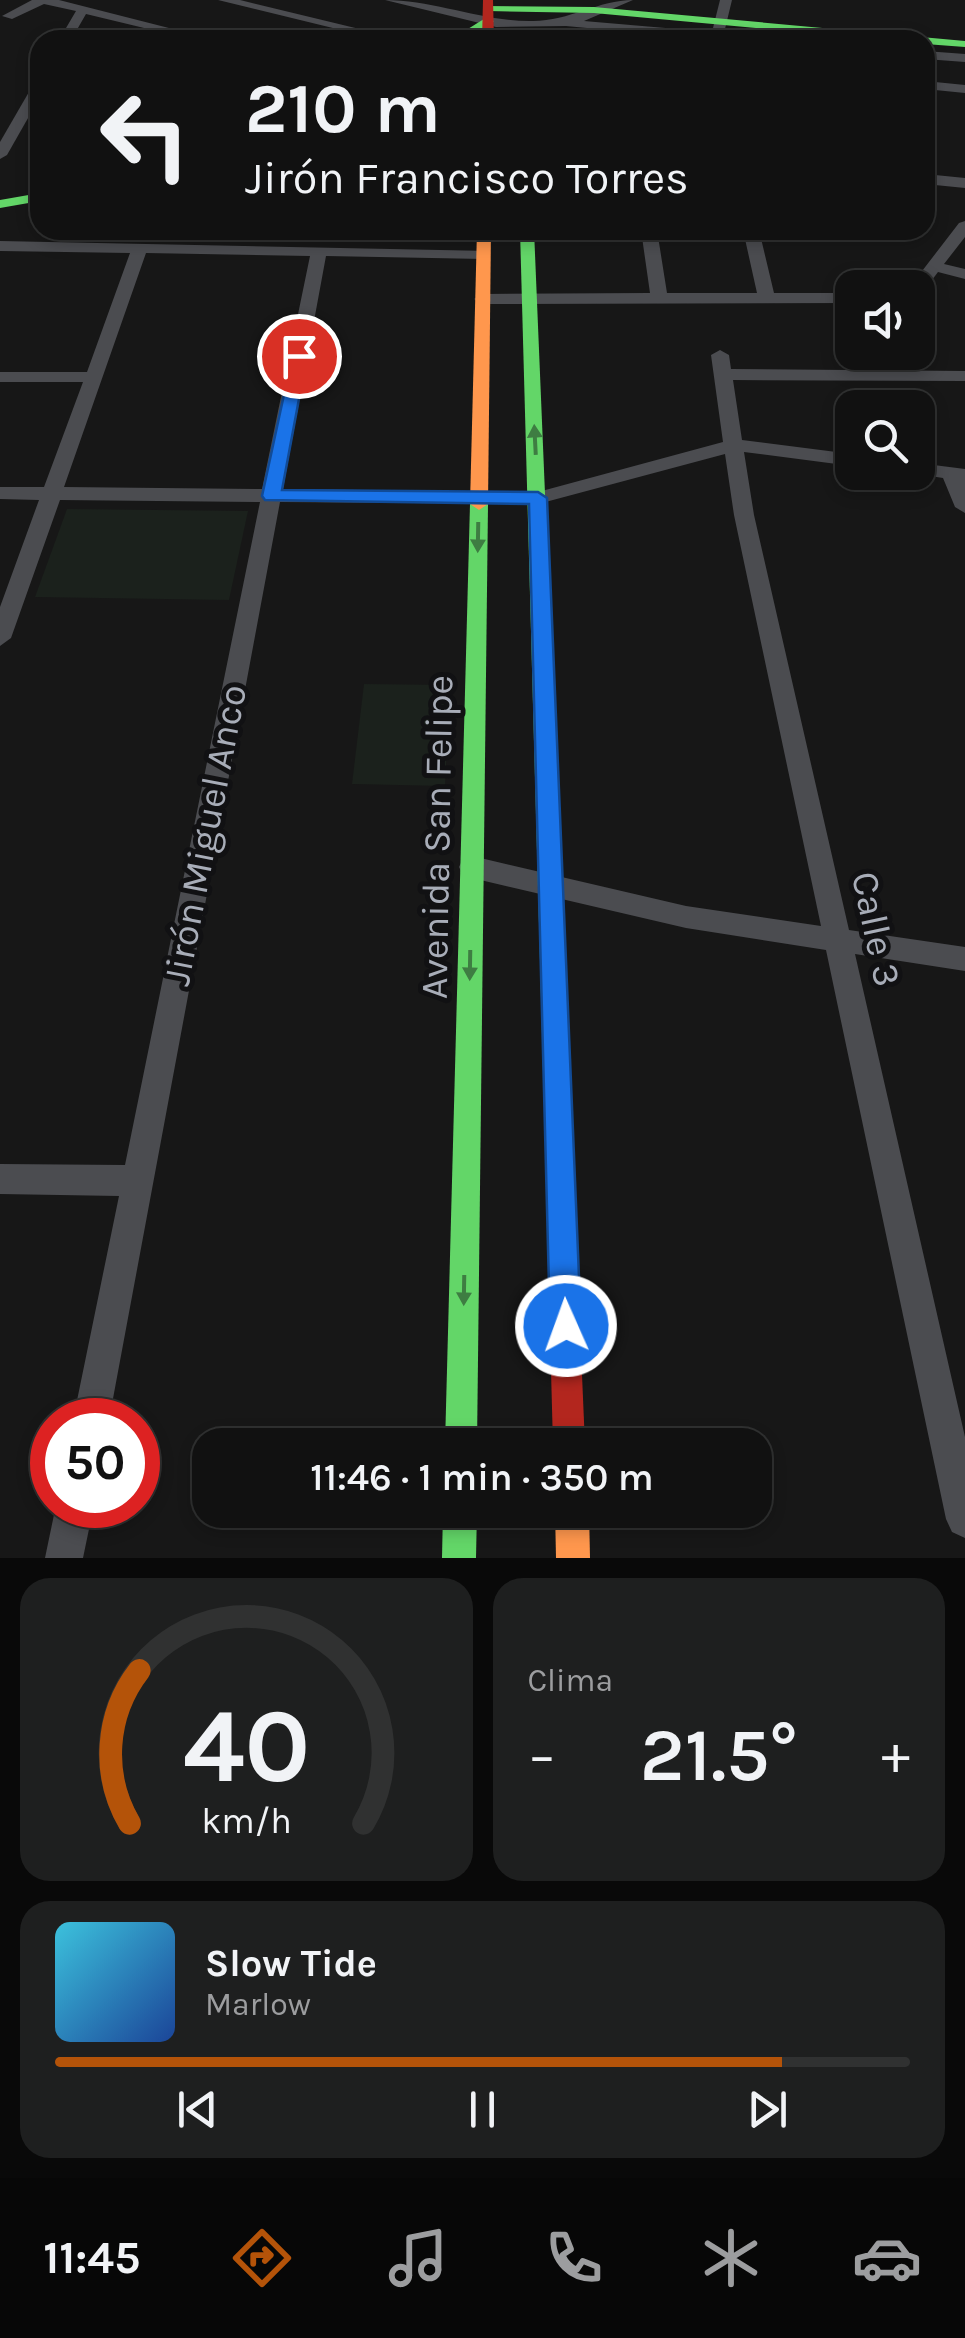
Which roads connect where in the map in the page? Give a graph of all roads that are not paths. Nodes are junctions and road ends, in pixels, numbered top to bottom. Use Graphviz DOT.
graph roads {
  1 [pos="43,0"];
  2 [pos="224,0"];
  3 [pos="391,0"];
  4 [pos="626,0"];
  5 [pos="83,10"];
  6 [pos="594,10"];
  7 [pos="2,12"];
  8 [pos="523,18"];
  9 [pos="721,19"];
  10 [pos="490,22"];
  11 [pos="564,22"];
  12 [pos="656,23"];
  13 [pos="72,30"];
  14 [pos="149,30"];
  15 [pos="356,30"];
  16 [pos="604,30"];
  17 [pos="636,30"];
  18 [pos="746,30"];
  19 [pos="935,42"];
  20 [pos="965,44"];
  21 [pos="935,56"];
  22 [pos="965,58"];
  23 [pos="935,87"];
  24 [pos="965,89"];
  25 [pos="30,103"];
  26 [pos="0,156"];
  27 [pos="935,180"];
  28 [pos="965,183"];
  29 [pos="30,186"];
  30 [pos="30,198"];
  31 [pos="1,201"];
  32 [pos="965,226"];
  33 [pos="527,240"];
  34 [pos="651,240"];
  35 [pos="754,240"];
  36 [pos="484,242"];
  37 [pos="0,246"];
  38 [pos="140,248"];
  39 [pos="319,251"];
  40 [pos="933,266"];
  41 [pos="930,270"];
  42 [pos="965,274"];
  43 [pos="660,298"];
  44 [pos="768,298"];
  45 [pos="835,298"];
  46 [pos="483,299"];
  47 [pos="529,300"];
  48 [pos="965,376"];
  49 [pos="0,377"];
  50 [pos="94,377"];
  51 [pos="735,444"];
  52 [pos="835,458"];
  53 [pos="958,474"];
  54 [pos="0,493"];
  55 [pos="52,494"];
  56 [pos="272,496"];
  57 [pos="479,498"];
  58 [pos="538,498"];
  59 [pos="965,507"];
  60 [pos="0,638"];
  61 [pos="472,867"];
  62 [pos="550,887"];
  63 [pos="841,943"];
  64 [pos="965,958"];
  65 [pos="0,1179"];
  66 [pos="138,1182"];
  67 [pos="95,1398"];
  68 [pos="461,1428"];
  69 [pos="569,1428"];
  70 [pos="965,1519"];
  71 [pos="70,1528"];
  72 [pos="460,1528"];
  73 [pos="572,1528"];
  74 [pos="64,1558"];
  75 [pos="459,1558"];
  76 [pos="573,1558"];
  1 -- 5 [label="street"];
  1 -- 7 [label="street"];
  2 -- 15 [label="street"];
  3 -- 10 [label="street"];
  4 -- 6 [label="street"];
  5 -- 13 [label="street"];
  5 -- 14 [label="street"];
  6 -- 8 [label="main road"];
  6 -- 11 [label="street"];
  6 -- 12 [label="main road"];
  8 -- 10 [label="main road"];
  8 -- 10 [label="main road"];
  8 -- 11 [label="street"];
  9 -- 12 [label="main road"];
  9 -- 18 [label="main road"];
  11 -- 16 [label="street"];
  12 -- 17 [label="street"];
  19 -- 20 [label="main road"];
  21 -- 22 [label="street"];
  23 -- 24 [label="street"];
  25 -- 26 [label="street"];
  27 -- 28 [label="street"];
  29 -- 31 [label="main road"];
  30 -- 31 [label="main road"];
  32 -- 40 [label="street"];
  33 -- 47 [label="main road"];
  34 -- 43 [label="street"];
  35 -- 44 [label="street"];
  36 -- 39 [label="street"];
  36 -- 46 [label="main road, Avenida San Felipe"];
  37 -- 38 [label="street"];
  38 -- 39 [label="street"];
  38 -- 50 [label="street"];
  39 -- 56 [label="street, Jirón Miguel Anco"];
  40 -- 41 [label="street"];
  40 -- 42 [label="street"];
  43 -- 44 [label="street"];
  43 -- 47 [label="street"];
  44 -- 45 [label="street"];
  46 -- 47 [label="street"];
  46 -- 57 [label="main road, Avenida San Felipe"];
  58 -- 47 [label="main road, one-way"];
  48 -- 51 [label="street, Calle 3"];
  49 -- 50 [label="street"];
  50 -- 55 [label="street"];
  51 -- 52 [label="street"];
  51 -- 58 [label="street"];
  51 -- 63 [label="street, Calle 3"];
  53 -- 59 [label="street"];
  54 -- 55 [label="street"];
  55 -- 56 [label="street"];
  55 -- 60 [label="street"];
  56 -- 57 [label="street"];
  56 -- 66 [label="street, Jirón Miguel Anco"];
  57 -- 58 [label="street"];
  57 -- 61 [label="main road, Avenida San Felipe, one-way"];
  58 -- 62 [label="main road"];
  61 -- 62 [label="street"];
  61 -- 68 [label="main road, Avenida San Felipe, one-way"];
  62 -- 63 [label="street"];
  62 -- 69 [label="main road"];
  63 -- 64 [label="street"];
  63 -- 70 [label="street, Calle 3"];
  65 -- 66 [label="street"];
  66 -- 67 [label="street, Jirón Miguel Anco"];
  71 -- 74 [label="street"];
  72 -- 75 [label="main road"];
  73 -- 76 [label="main road"];
}
